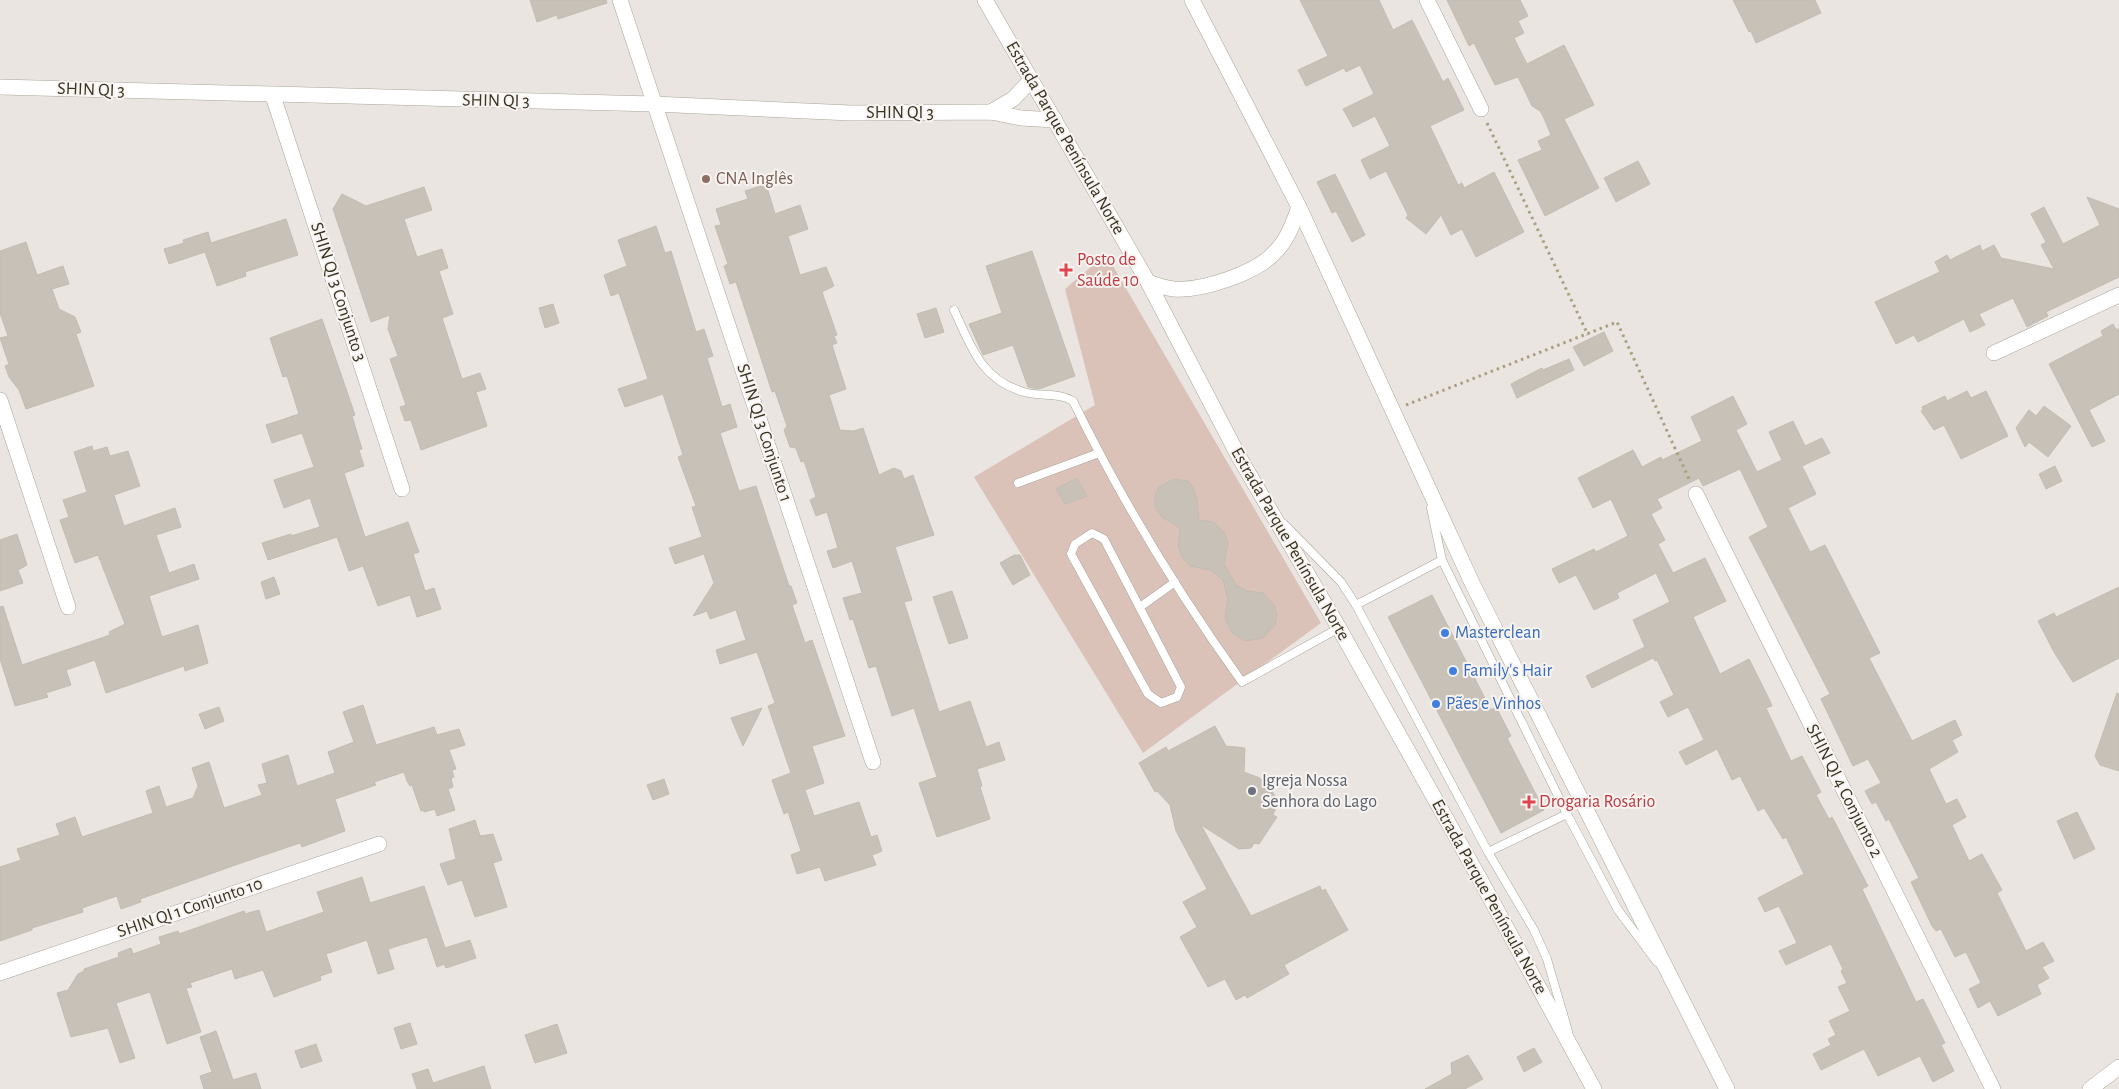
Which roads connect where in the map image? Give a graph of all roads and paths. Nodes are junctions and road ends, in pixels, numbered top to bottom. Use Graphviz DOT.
graph roads {
  1 [pos="620,0"];
  2 [pos="985,0"];
  3 [pos="1192,0"];
  4 [pos="1427,0"];
  5 [pos="1031,80"];
  6 [pos="0,87"];
  7 [pos="273,96"];
  8 [pos="654,104"];
  9 [pos="1481,109"];
  10 [pos="991,112"];
  11 [pos="1055,120"];
  12 [pos="1299,207"];
  13 [pos="1148,282"];
  14 [pos="2119,294"];
  15 [pos="954,310"];
  16 [pos="1588,335"];
  17 [pos="1994,352"];
  18 [pos="0,400"];
  19 [pos="1394,410"];
  20 [pos="1099,453"];
  21 [pos="1419,469"];
  22 [pos="1018,483"];
  23 [pos="402,489"];
  24 [pos="1696,494"];
  25 [pos="1270,510"];
  26 [pos="1442,560"];
  27 [pos="1175,582"];
  28 [pos="1356,605"];
  29 [pos="68,607"];
  30 [pos="1140,607"];
  31 [pos="1339,628"];
  32 [pos="873,762"];
  33 [pos="1567,814"];
  34 [pos="379,844"];
  35 [pos="1488,852"];
  36 [pos="0,973"];
  37 [pos="1668,976"];
  38 [pos="1575,1056"];
  39 [pos="2119,1067"];
  40 [pos="1594,1089"];
  41 [pos="1726,1089"];
  42 [pos="1993,1089"];
  43 [pos="2090,1089"];
  1 -- 8 [label="street, SHIN QI 3 Conjunto 1"];
  2 -- 5 [label="street, Estrada Parque Península Norte"];
  3 -- 12 [label="street"];
  4 -- 9 [label="street"];
  5 -- 10 [label="street"];
  5 -- 11 [label="street, Estrada Parque Península Norte"];
  6 -- 7 [label="street, SHIN QI 3"];
  7 -- 8 [label="street, SHIN QI 3"];
  7 -- 23 [label="street, SHIN QI 3 Conjunto 3"];
  8 -- 10 [label="street, SHIN QI 3"];
  8 -- 32 [label="street, SHIN QI 3 Conjunto 1"];
  9 -- 16 [label="path"];
  10 -- 11 [label="street, SHIN QI 3"];
  11 -- 13 [label="street, Estrada Parque Península Norte"];
  12 -- 13 [label="street"];
  12 -- 19 [label="street"];
  13 -- 25 [label="street, Estrada Parque Península Norte"];
  14 -- 17 [label="street"];
  15 -- 20 [label="lane"];
  16 -- 19 [label="path"];
  16 -- 24 [label="path"];
  18 -- 29 [label="street"];
  19 -- 21 [label="street"];
  20 -- 22 [label="lane"];
  20 -- 27 [label="lane"];
  21 -- 26 [label="lane"];
  21 -- 37 [label="street"];
  24 -- 42 [label="street, SHIN QI 4 Conjunto 2"];
  25 -- 28 [label="lane"];
  25 -- 31 [label="street, Estrada Parque Península Norte"];
  26 -- 28 [label="lane"];
  26 -- 33 [label="lane"];
  27 -- 30 [label="lane"];
  27 -- 31 [label="lane"];
  28 -- 35 [label="lane"];
  30 -- 30 [label="lane"];
  31 -- 38 [label="street, Estrada Parque Península Norte"];
  33 -- 35 [label="lane"];
  33 -- 37 [label="lane"];
  34 -- 36 [label="street, SHIN QI 1 Conjunto 10"];
  35 -- 38 [label="lane"];
  37 -- 41 [label="street"];
  38 -- 40 [label="street, Estrada Parque Península Norte"];
  39 -- 43 [label="street"];
}
